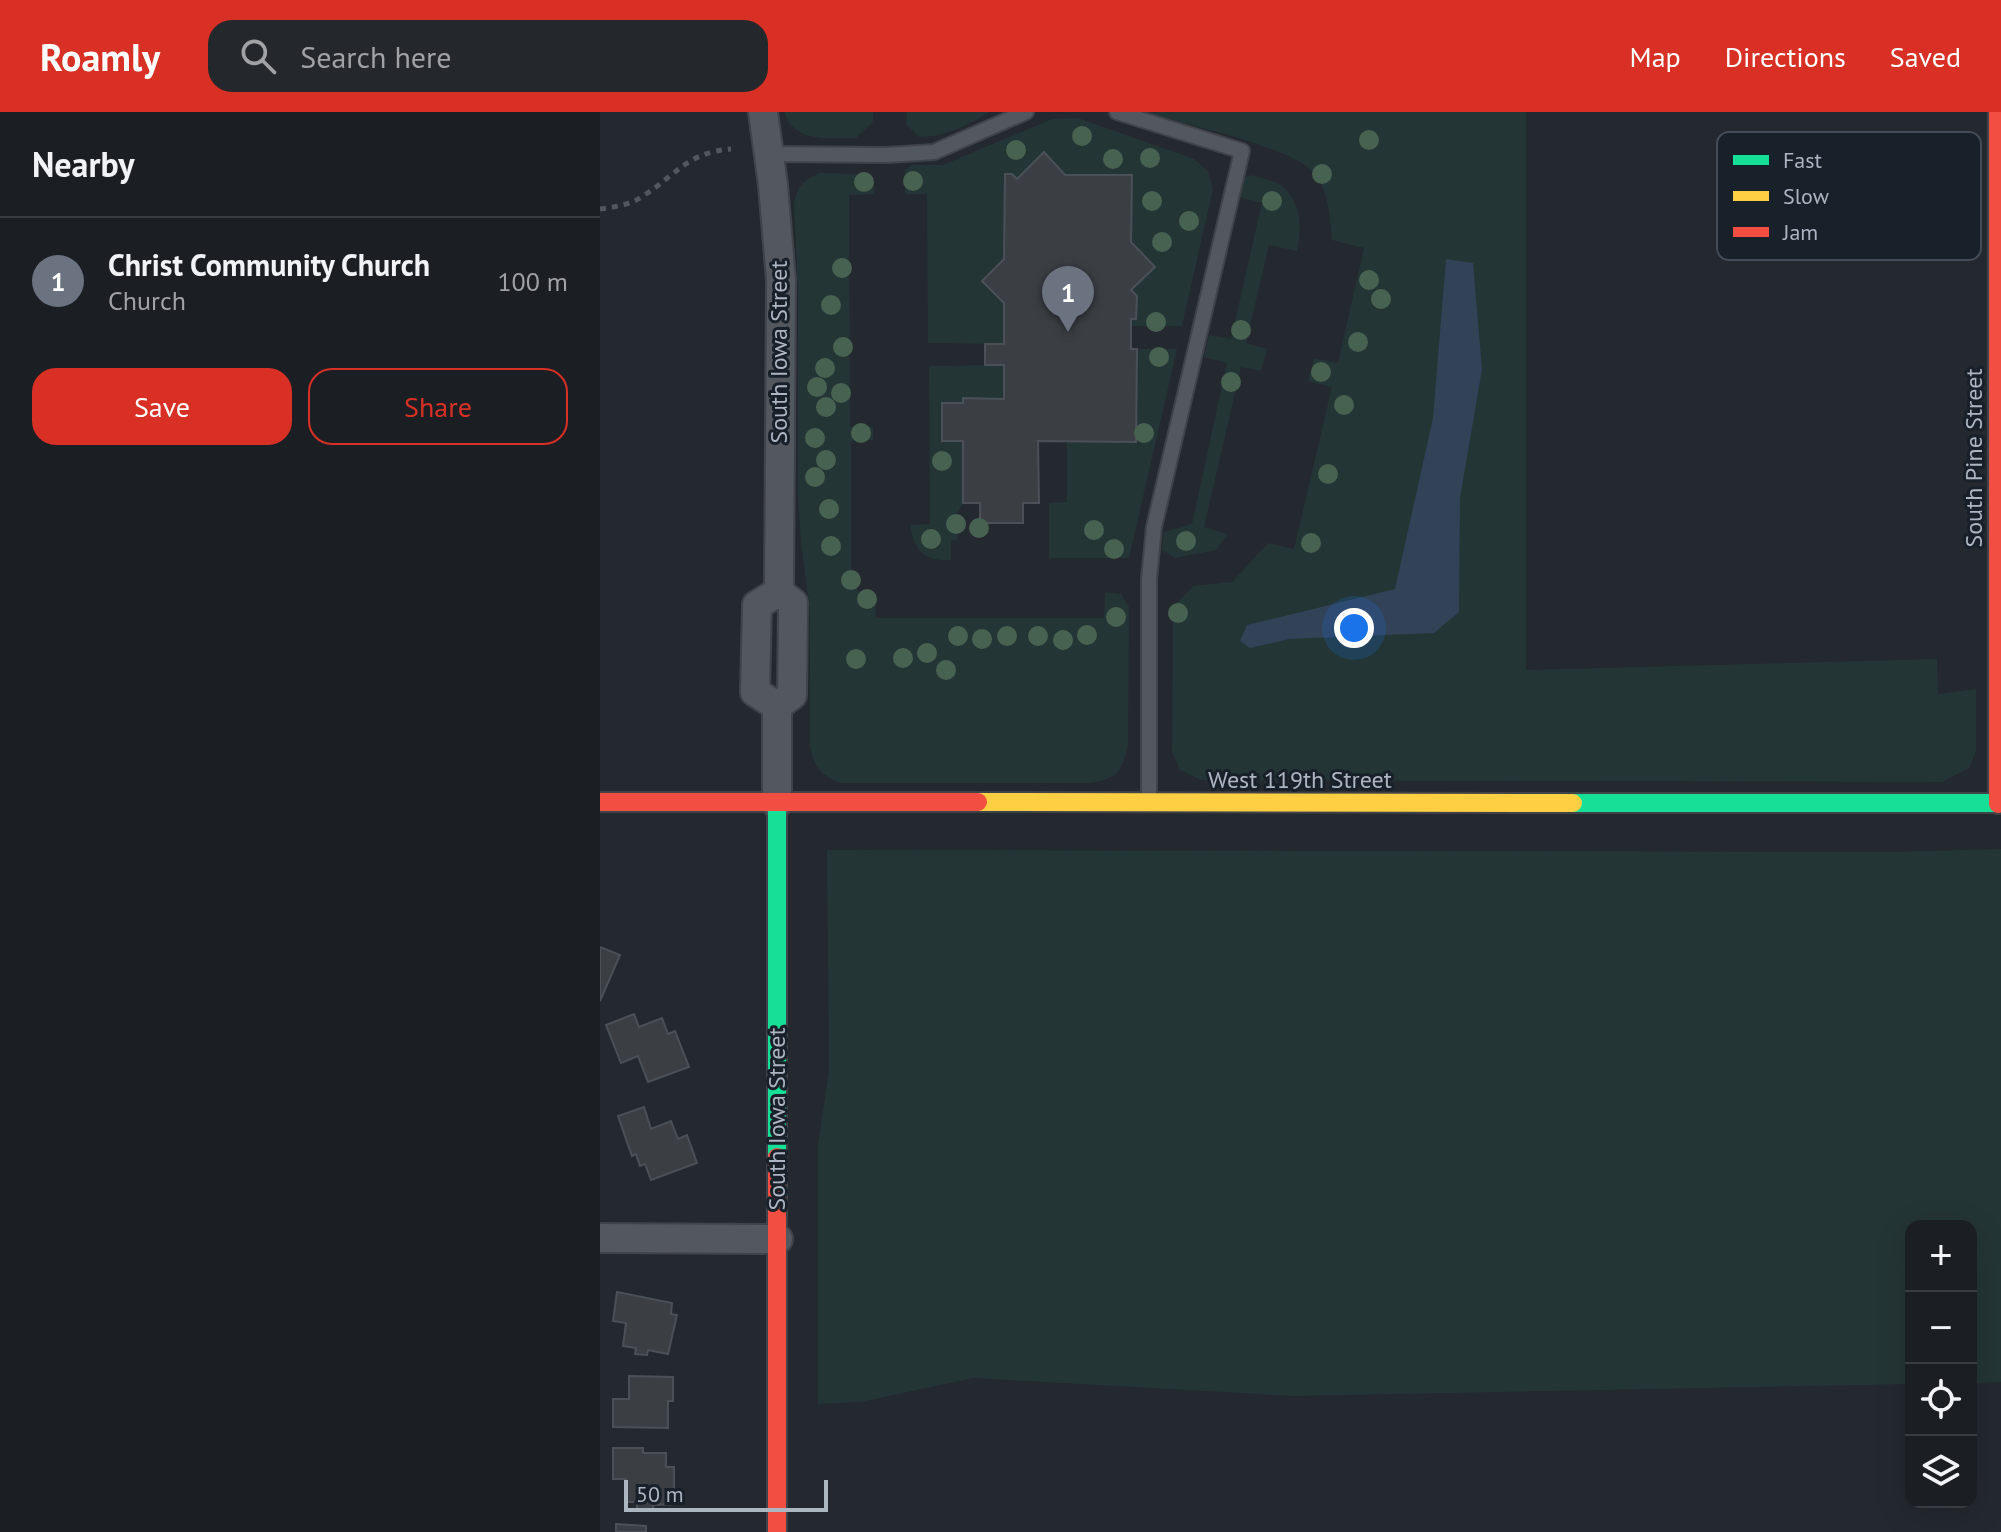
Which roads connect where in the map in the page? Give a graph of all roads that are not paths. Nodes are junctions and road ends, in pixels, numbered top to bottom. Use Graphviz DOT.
graph roads {
  1 [pos="763,112"];
  2 [pos="1026,112"];
  3 [pos="1117,112"];
  4 [pos="1998,112"];
  5 [pos="769,154"];
  6 [pos="600,802"];
  7 [pos="777,804"];
  8 [pos="1149,804"];
  9 [pos="2000,804"];
  10 [pos="600,1238"];
  11 [pos="778,1239"];
  12 [pos="777,1532"];
  1 -- 5 [label="street, South Iowa Street"];
  2 -- 5 [label="lane"];
  3 -- 8 [label="lane"];
  4 -- 9 [label="street, South Pine Street"];
  5 -- 7 [label="street, South Iowa Street"];
  6 -- 7 [label="street, West 119th Street"];
  7 -- 8 [label="street, West 119th Street"];
  7 -- 11 [label="street, South Iowa Street"];
  8 -- 9 [label="street, West 119th Street"];
  10 -- 11 [label="street"];
  11 -- 12 [label="street, South Iowa Street"];
}
